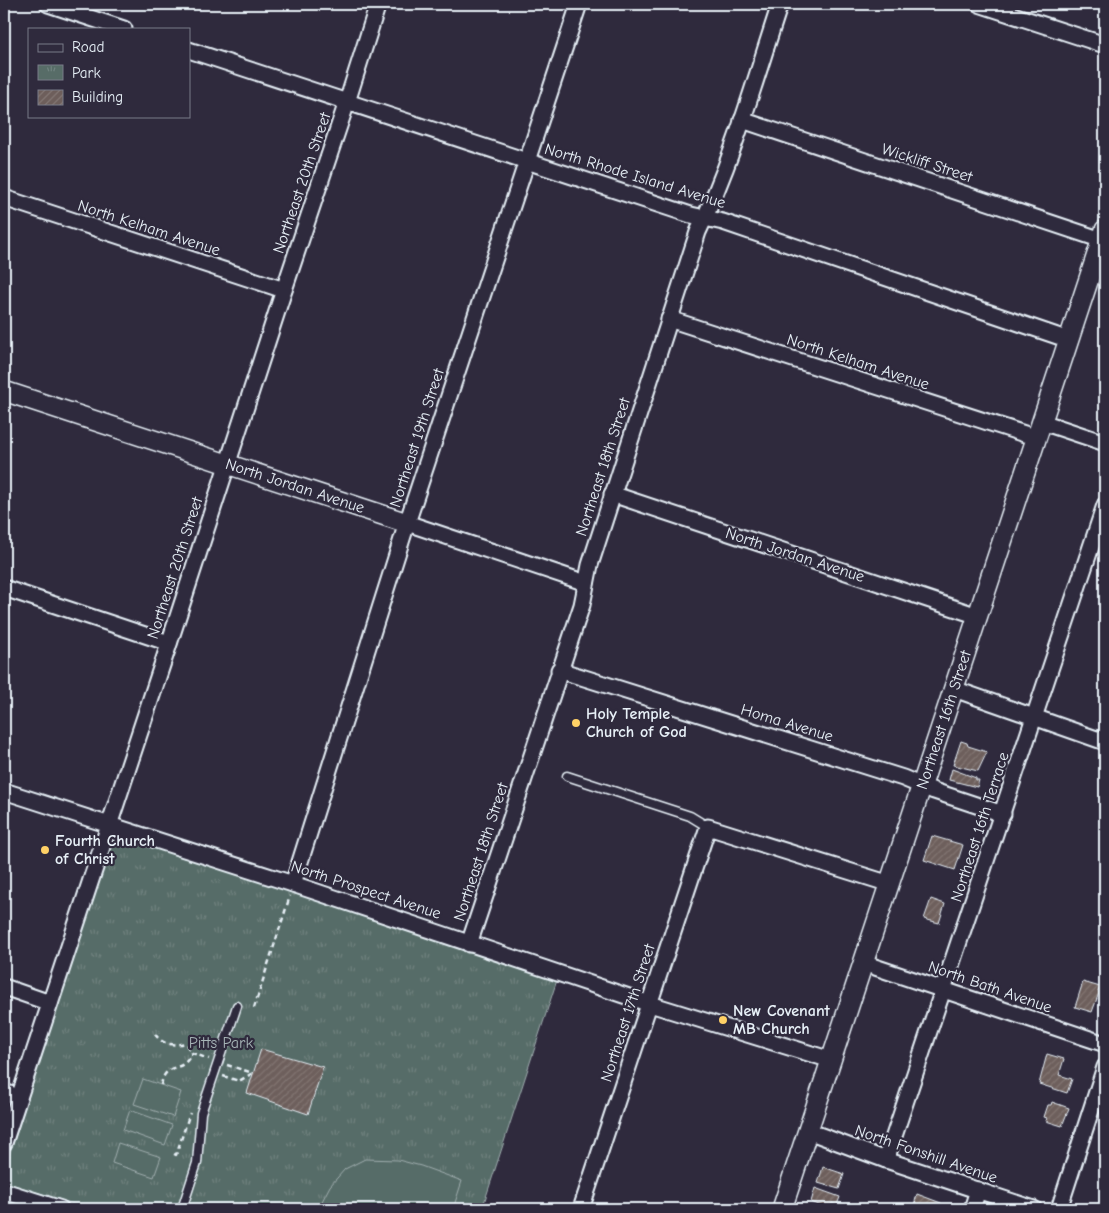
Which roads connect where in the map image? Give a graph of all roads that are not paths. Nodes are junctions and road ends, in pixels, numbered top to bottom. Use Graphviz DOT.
graph roads {
  1 [pos="48,4"];
  2 [pos="378,4"];
  3 [pos="579,4"];
  4 [pos="780,4"];
  5 [pos="979,4"];
  6 [pos="121,28"];
  7 [pos="1105,45"];
  8 [pos="190,50"];
  9 [pos="347,102"];
  10 [pos="742,120"];
  11 [pos="527,160"];
  12 [pos="4,198"];
  13 [pos="704,218"];
  14 [pos="1104,235"];
  15 [pos="284,290"];
  16 [pos="669,319"];
  17 [pos="1069,340"];
  18 [pos="4,390"];
  19 [pos="1039,430"];
  20 [pos="1105,443"];
  21 [pos="227,464"];
  22 [pos="612,494"];
  23 [pos="1105,505"];
  24 [pos="407,524"];
  25 [pos="586,583"];
  26 [pos="4,588"];
  27 [pos="978,616"];
  28 [pos="170,643"];
  29 [pos="559,670"];
  30 [pos="954,690"];
  31 [pos="1035,718"];
  32 [pos="1105,742"];
  33 [pos="567,776"];
  34 [pos="922,786"];
  35 [pos="4,791"];
  36 [pos="1003,814"];
  37 [pos="108,826"];
  38 [pos="708,827"];
  39 [pos="293,884"];
  40 [pos="890,884"];
  41 [pos="469,944"];
  42 [pos="863,963"];
  43 [pos="4,987"];
  44 [pos="944,990"];
  45 [pos="50,1002"];
  46 [pos="650,1004"];
  47 [pos="237,1006"];
  48 [pos="1105,1044"];
  49 [pos="831,1060"];
  50 [pos="1105,1067"];
  51 [pos="4,1092"];
  52 [pos="20,1097"];
  53 [pos="808,1131"];
  54 [pos="4,1143"];
  55 [pos="886,1160"];
  56 [pos="978,1190"];
  57 [pos="4,1191"];
  58 [pos="61,1209"];
  59 [pos="182,1209"];
  60 [pos="581,1209"];
  61 [pos="782,1209"];
  62 [pos="972,1209"];
  63 [pos="1034,1209"];
  64 [pos="1059,1209"];
  1 -- 6 [label="street"];
  2 -- 9 [label="street, Northeast 20th Street"];
  3 -- 11 [label="street, Northeast 19th Street"];
  4 -- 10 [label="street, Northeast 18th Street"];
  5 -- 7 [label="street"];
  8 -- 9 [label="street, North Rhode Island Avenue"];
  9 -- 11 [label="street, North Rhode Island Avenue"];
  9 -- 15 [label="street, Northeast 20th Street"];
  10 -- 13 [label="street, Northeast 18th Street"];
  10 -- 14 [label="street, Wickliff Street"];
  11 -- 13 [label="street, North Rhode Island Avenue"];
  11 -- 24 [label="street, Northeast 19th Street"];
  12 -- 15 [label="street, North Kelham Avenue"];
  13 -- 16 [label="street, Northeast 18th Street"];
  13 -- 17 [label="street, North Rhode Island Avenue"];
  14 -- 17 [label="street, Northeast 16th Street"];
  15 -- 21 [label="street, Northeast 20th Street"];
  16 -- 19 [label="street, North Kelham Avenue"];
  16 -- 22 [label="street, Northeast 18th Street"];
  17 -- 19 [label="street, Northeast 16th Street"];
  18 -- 21 [label="street, North Jordan Avenue"];
  19 -- 20 [label="street, North Kelham Avenue"];
  19 -- 27 [label="street, Northeast 16th Street"];
  21 -- 24 [label="street, North Jordan Avenue"];
  21 -- 28 [label="street, Northeast 20th Street"];
  22 -- 25 [label="street, Northeast 18th Street"];
  22 -- 27 [label="street, North Jordan Avenue"];
  23 -- 31 [label="street, Northeast 16th Terrace"];
  24 -- 25 [label="street, North Jordan Avenue"];
  24 -- 39 [label="street, Northeast 19th Street"];
  25 -- 29 [label="street, Northeast 18th Street"];
  26 -- 28 [label="street"];
  27 -- 30 [label="street, Northeast 16th Street"];
  28 -- 37 [label="street, Northeast 20th Street"];
  29 -- 34 [label="street, Homa Avenue"];
  29 -- 41 [label="street, Northeast 18th Street"];
  30 -- 31 [label="street"];
  30 -- 34 [label="street, Northeast 16th Street"];
  31 -- 32 [label="street"];
  31 -- 36 [label="street, Northeast 16th Terrace"];
  33 -- 38 [label="lane"];
  34 -- 36 [label="street, Homa Avenue"];
  34 -- 40 [label="street, Northeast 16th Street"];
  35 -- 37 [label="street, North Prospect Avenue"];
  36 -- 44 [label="street, Northeast 16th Terrace"];
  37 -- 39 [label="street, North Prospect Avenue"];
  37 -- 45 [label="street, Northeast 20th Street"];
  38 -- 40 [label="street"];
  38 -- 46 [label="street, Northeast 17th Street"];
  39 -- 41 [label="street, North Prospect Avenue"];
  40 -- 42 [label="street, Northeast 16th Street"];
  41 -- 46 [label="street, North Prospect Avenue"];
  42 -- 44 [label="street, North Bath Avenue"];
  42 -- 49 [label="street, Northeast 16th Street"];
  43 -- 45 [label="street"];
  44 -- 48 [label="street, North Bath Avenue"];
  44 -- 55 [label="street, Northeast 16th Terrace"];
  45 -- 52 [label="street, Northeast 20th Street"];
  46 -- 49 [label="street, North Prospect Avenue"];
  46 -- 60 [label="street, Northeast 17th Street"];
  47 -- 59 [label="lane"];
  49 -- 53 [label="street, Northeast 16th Street"];
  50 -- 64 [label="street"];
  51 -- 52 [label="street"];
  52 -- 54 [label="street, Northeast 20th Street"];
  53 -- 55 [label="street, North Fonshill Avenue"];
  53 -- 61 [label="street, Northeast 16th Street"];
  55 -- 56 [label="street, North Fonshill Avenue"];
  56 -- 62 [label="street"];
  56 -- 63 [label="street, North Fonshill Avenue"];
  57 -- 58 [label="street"];
}
